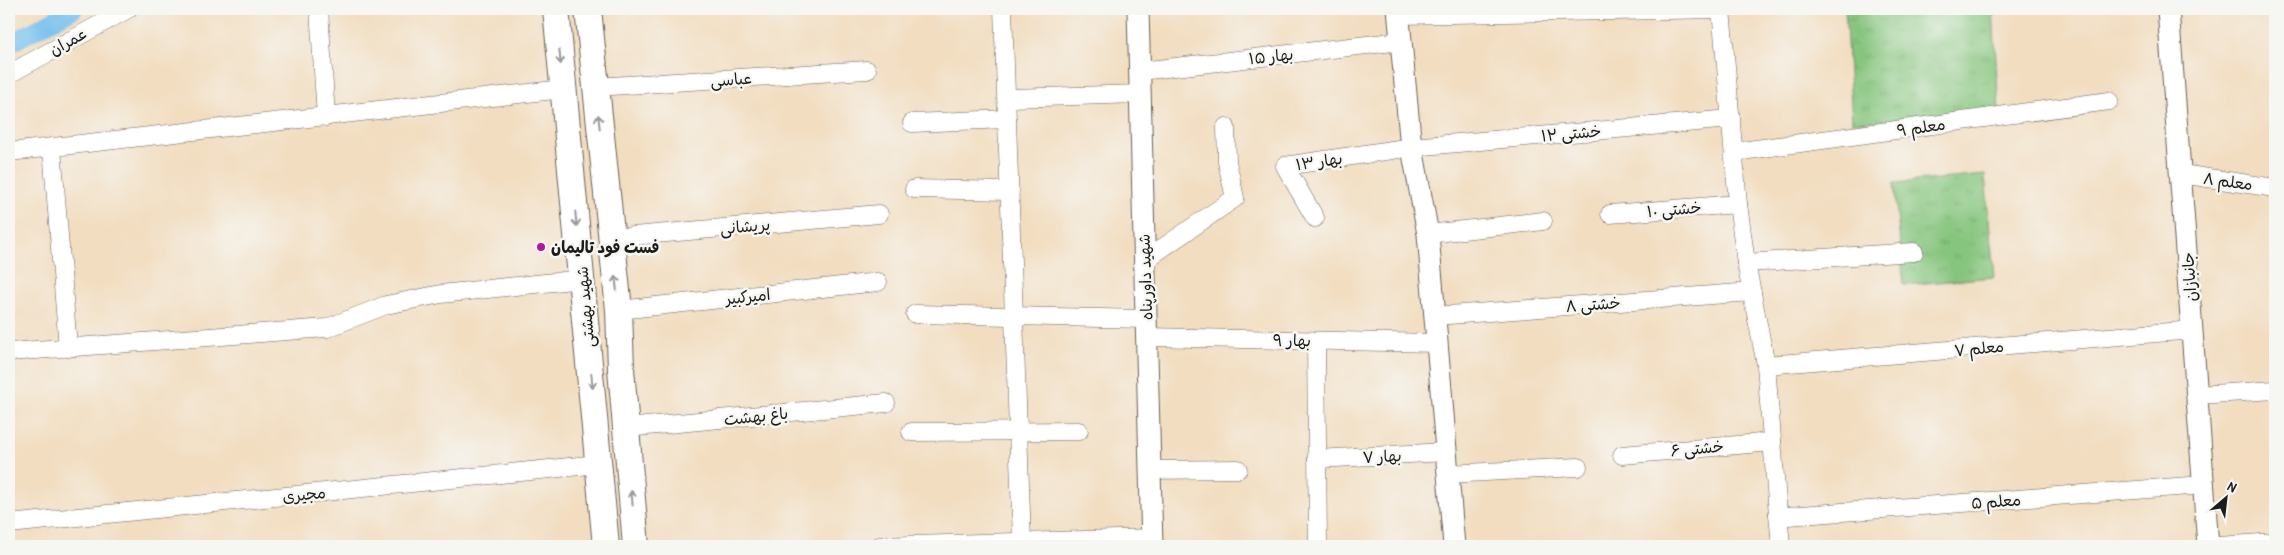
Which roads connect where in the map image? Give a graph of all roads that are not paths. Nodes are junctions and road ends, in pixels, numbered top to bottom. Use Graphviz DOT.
graph roads {
  1 [pos="128,9"];
  2 [pos="319,9"];
  3 [pos="556,9"];
  4 [pos="588,9"];
  5 [pos="1003,9"];
  6 [pos="1138,9"];
  7 [pos="1721,9"];
  8 [pos="2168,9"];
  9 [pos="1399,12"];
  10 [pos="1402,41"];
  11 [pos="867,70"];
  12 [pos="1140,71"];
  13 [pos="9,74"];
  14 [pos="595,87"];
  15 [pos="563,90"];
  16 [pos="1140,94"];
  17 [pos="1006,98"];
  18 [pos="2109,101"];
  19 [pos="326,117"];
  20 [pos="1007,119"];
  21 [pos="1730,119"];
  22 [pos="912,123"];
  23 [pos="1226,127"];
  24 [pos="1412,147"];
  25 [pos="52,148"];
  26 [pos="9,152"];
  27 [pos="1734,152"];
  28 [pos="2181,174"];
  29 [pos="2275,188"];
  30 [pos="914,189"];
  31 [pos="1010,191"];
  32 [pos="1738,204"];
  33 [pos="879,214"];
  34 [pos="1610,214"];
  35 [pos="1315,218"];
  36 [pos="1543,221"];
  37 [pos="1428,234"];
  38 [pos="611,238"];
  39 [pos="1914,252"];
  40 [pos="1145,260"];
  41 [pos="1746,263"];
  42 [pos="582,279"];
  43 [pos="878,282"];
  44 [pos="1752,292"];
  45 [pos="618,310"];
  46 [pos="914,314"];
  47 [pos="1014,316"];
  48 [pos="1435,316"];
  49 [pos="1146,328"];
  50 [pos="2193,330"];
  51 [pos="1316,341"];
  52 [pos="1438,343"];
  53 [pos="68,348"];
  54 [pos="9,352"];
  55 [pos="1766,365"];
  56 [pos="2275,390"];
  57 [pos="2197,395"];
  58 [pos="886,403"];
  59 [pos="626,428"];
  60 [pos="1079,431"];
  61 [pos="911,432"];
  62 [pos="1018,432"];
  63 [pos="1772,442"];
  64 [pos="1446,452"];
  65 [pos="1622,455"];
  66 [pos="1317,459"];
  67 [pos="599,464"];
  68 [pos="1578,467"];
  69 [pos="1238,469"];
  70 [pos="1150,470"];
  71 [pos="1448,474"];
  72 [pos="2203,485"];
  73 [pos="1783,515"];
  74 [pos="9,524"];
  75 [pos="1022,542"];
  76 [pos="1152,542"];
  77 [pos="2275,542"];
  78 [pos="606,546"];
  79 [pos="636,546"];
  80 [pos="879,546"];
  81 [pos="1318,546"];
  82 [pos="1454,546"];
  83 [pos="1781,546"];
  84 [pos="2208,546"];
  85 [pos="2219,546"];
  1 -- 13 [label="street, عمران"];
  2 -- 19 [label="street"];
  3 -- 15 [label="main road, شهید بهشتی, one-way"];
  4 -- 14 [label="main road, شهید بهشتی"];
  5 -- 17 [label="street"];
  6 -- 12 [label="street, شهید داورپناه"];
  7 -- 9 [label="street"];
  7 -- 21 [label="street"];
  8 -- 28 [label="street, جانبازان"];
  9 -- 10 [label="street"];
  10 -- 12 [label="street, بهار ۱۵"];
  10 -- 24 [label="street"];
  11 -- 14 [label="street, عباسی"];
  12 -- 16 [label="street, شهید داورپناه"];
  38 -- 14 [label="main road, شهید بهشتی, one-way"];
  15 -- 19 [label="street"];
  15 -- 42 [label="main road, شهید بهشتی, one-way"];
  16 -- 17 [label="street"];
  16 -- 40 [label="street, شهید داورپناه"];
  17 -- 20 [label="street"];
  18 -- 27 [label="street, معلم ۹"];
  19 -- 25 [label="street"];
  20 -- 22 [label="street"];
  20 -- 31 [label="street"];
  21 -- 24 [label="street, خشتی ۱۲"];
  21 -- 27 [label="street"];
  23 -- 40 [label="street"];
  24 -- 35 [label="street, بهار ۱۳"];
  24 -- 37 [label="street"];
  25 -- 26 [label="street"];
  25 -- 53 [label="street"];
  27 -- 32 [label="street"];
  28 -- 29 [label="street, معلم ۸"];
  28 -- 50 [label="street, جانبازان"];
  30 -- 31 [label="street"];
  31 -- 47 [label="street"];
  32 -- 34 [label="street, خشتی ۱۰"];
  32 -- 41 [label="street"];
  33 -- 38 [label="street, پریشانی"];
  36 -- 37 [label="street"];
  37 -- 48 [label="street"];
  45 -- 38 [label="main road, شهید بهشتی, one-way"];
  39 -- 41 [label="street"];
  40 -- 49 [label="street, شهید داورپناه"];
  41 -- 44 [label="street"];
  42 -- 53 [label="street"];
  42 -- 67 [label="main road, شهید بهشتی, one-way"];
  43 -- 45 [label="street, امیرکبیر"];
  44 -- 48 [label="street, خشتی ۸"];
  44 -- 55 [label="street"];
  45 -- 59 [label="main road, شهید بهشتی"];
  46 -- 47 [label="street, بهار ۹"];
  47 -- 49 [label="street, بهار ۹"];
  47 -- 62 [label="street"];
  48 -- 52 [label="street"];
  49 -- 51 [label="street, بهار ۹"];
  49 -- 70 [label="street, شهید داورپناه"];
  50 -- 55 [label="street, معلم ۷"];
  50 -- 57 [label="street, جانبازان"];
  51 -- 52 [label="street, بهار ۹"];
  51 -- 66 [label="street"];
  52 -- 64 [label="street"];
  53 -- 54 [label="street"];
  55 -- 63 [label="street"];
  56 -- 57 [label="street"];
  57 -- 72 [label="street, جانبازان"];
  58 -- 59 [label="street, باغ بهشت"];
  79 -- 59 [label="main road, شهید بهشتی, one-way"];
  60 -- 62 [label="street"];
  61 -- 62 [label="street"];
  62 -- 75 [label="street"];
  63 -- 65 [label="street, خشتی ۶"];
  63 -- 73 [label="street"];
  64 -- 66 [label="street, بهار ۷"];
  64 -- 71 [label="street"];
  66 -- 81 [label="street"];
  67 -- 74 [label="street, مجیری"];
  67 -- 78 [label="main road, شهید بهشتی"];
  68 -- 71 [label="street"];
  69 -- 70 [label="street"];
  70 -- 76 [label="street, شهید داورپناه"];
  71 -- 82 [label="street"];
  72 -- 73 [label="street, معلم ۵"];
  72 -- 84 [label="street, جانبازان"];
  73 -- 83 [label="street"];
  75 -- 76 [label="street"];
  75 -- 80 [label="street"];
  77 -- 85 [label="street"];
}
